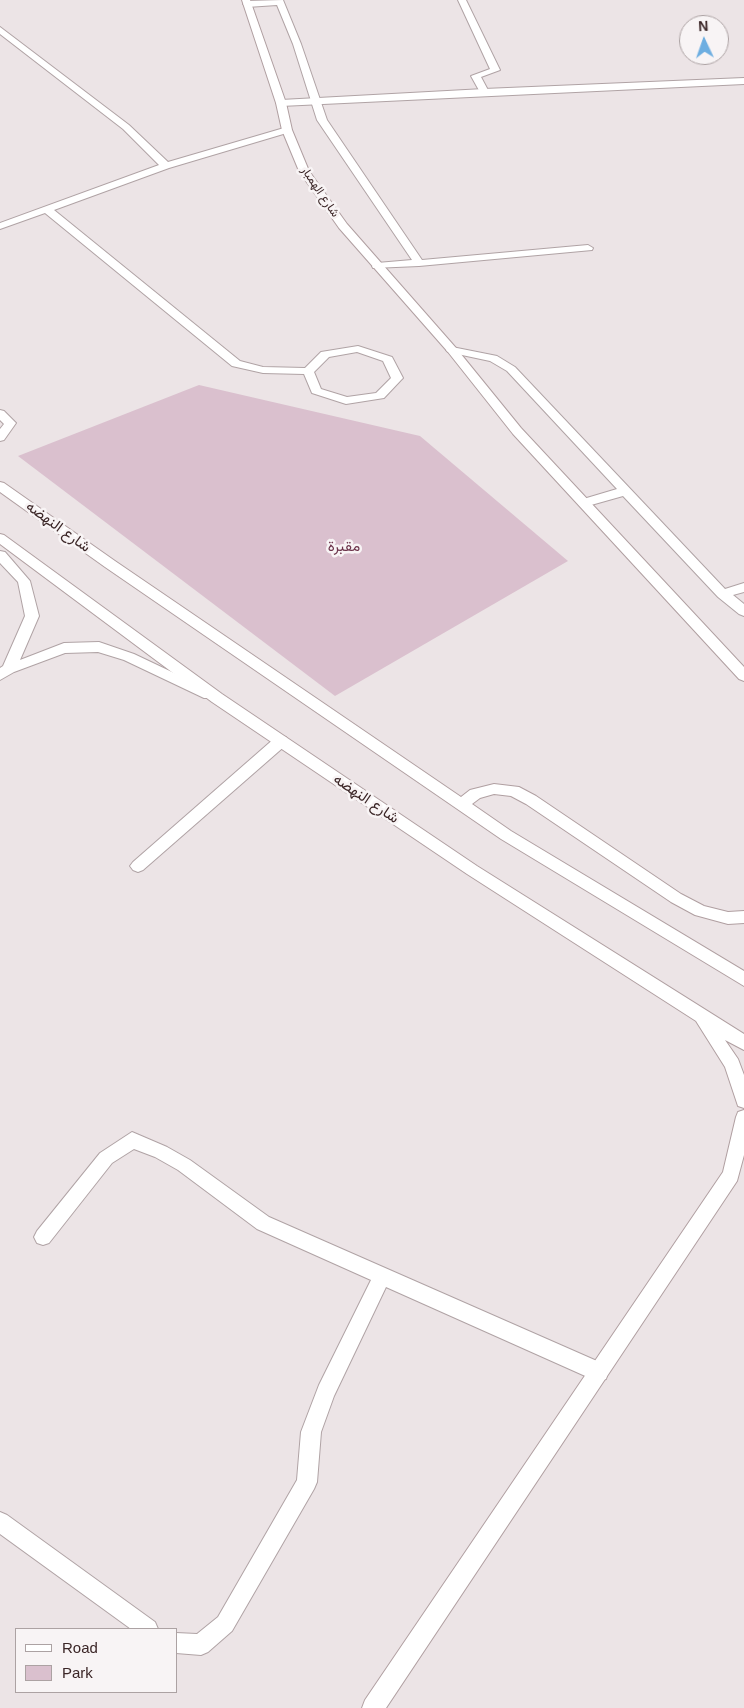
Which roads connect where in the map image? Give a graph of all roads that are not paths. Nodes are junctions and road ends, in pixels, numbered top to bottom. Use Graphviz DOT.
graph roads {
  1 [pos="462,0"];
  2 [pos="279,1"];
  3 [pos="247,2"];
  4 [pos="0,30"];
  5 [pos="744,81"];
  6 [pos="484,92"];
  7 [pos="316,101"];
  8 [pos="281,103"];
  9 [pos="287,130"];
  10 [pos="166,166"];
  11 [pos="48,210"];
  12 [pos="0,226"];
  13 [pos="588,248"];
  14 [pos="419,263"];
  15 [pos="378,266"];
  16 [pos="452,350"];
  17 [pos="308,371"];
  18 [pos="0,414"];
  19 [pos="0,437"];
  20 [pos="0,486"];
  21 [pos="626,491"];
  22 [pos="584,503"];
  23 [pos="0,538"];
  24 [pos="0,555"];
  25 [pos="744,587"];
  26 [pos="723,594"];
  27 [pos="744,611"];
  28 [pos="5,672"];
  29 [pos="744,676"];
  30 [pos="217,698"];
  31 [pos="281,742"];
  32 [pos="461,804"];
  33 [pos="138,866"];
  34 [pos="744,917"];
  35 [pos="744,979"];
  36 [pos="702,1018"];
  37 [pos="744,1043"];
  38 [pos="744,1101"];
  39 [pos="744,1117"];
  40 [pos="737,1173"];
  41 [pos="42,1237"];
  42 [pos="382,1276"];
  43 [pos="599,1372"];
  44 [pos="0,1522"];
  45 [pos="147,1628"];
  46 [pos="178,1644"];
  47 [pos="373,1708"];
  1 -- 6 [label="street"];
  2 -- 3 [label="street"];
  2 -- 7 [label="street"];
  3 -- 8 [label="street, شارع الهمبار"];
  4 -- 10 [label="street"];
  5 -- 6 [label="street"];
  6 -- 7 [label="street"];
  7 -- 8 [label="street"];
  7 -- 14 [label="street"];
  8 -- 9 [label="street, شارع الهمبار"];
  9 -- 10 [label="street"];
  9 -- 15 [label="street, شارع الهمبار"];
  10 -- 11 [label="street"];
  11 -- 12 [label="street"];
  11 -- 17 [label="street"];
  13 -- 14 [label="street"];
  14 -- 15 [label="street"];
  15 -- 16 [label="street, شارع الهمبار"];
  16 -- 21 [label="street"];
  16 -- 22 [label="street, شارع الهمبار"];
  17 -- 17 [label="street"];
  18 -- 19 [label="street"];
  20 -- 32 [label="street, شارع النهضه"];
  21 -- 22 [label="street"];
  21 -- 26 [label="street"];
  22 -- 29 [label="street, شارع الهمبار"];
  23 -- 30 [label="street, شارع النهضه"];
  24 -- 28 [label="street"];
  25 -- 26 [label="street"];
  26 -- 27 [label="street"];
  28 -- 30 [label="street"];
  30 -- 31 [label="street, شارع النهضه"];
  31 -- 33 [label="street"];
  31 -- 36 [label="street, شارع النهضه"];
  32 -- 34 [label="street"];
  32 -- 35 [label="street, شارع النهضه"];
  36 -- 37 [label="street, شارع النهضه"];
  36 -- 38 [label="street"];
  39 -- 40 [label="street"];
  40 -- 43 [label="street"];
  41 -- 42 [label="street"];
  42 -- 43 [label="street"];
  42 -- 46 [label="street"];
  43 -- 47 [label="street"];
  44 -- 45 [label="street"];
}
